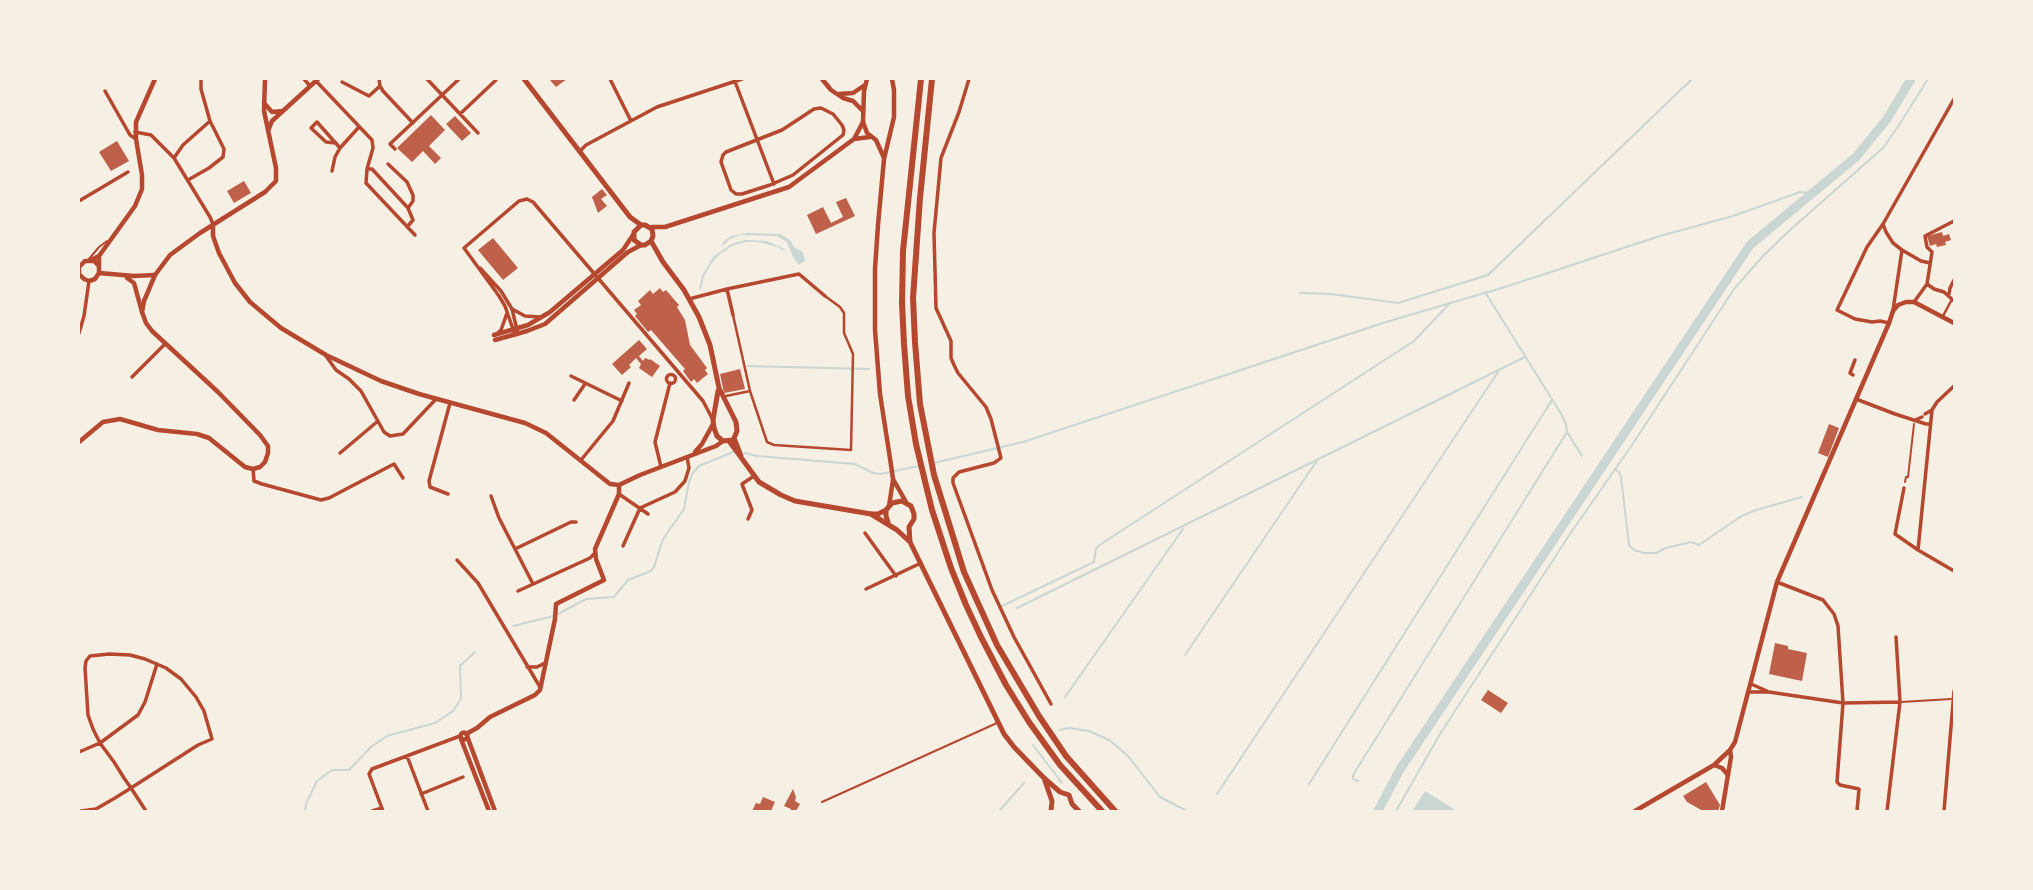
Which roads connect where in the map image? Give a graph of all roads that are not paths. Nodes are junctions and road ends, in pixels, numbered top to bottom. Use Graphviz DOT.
graph roads {
  1 [pos="155,79"];
  2 [pos="201,79"];
  3 [pos="265,79"];
  4 [pos="303,79"];
  5 [pos="379,79"];
  6 [pos="427,79"];
  7 [pos="459,79"];
  8 [pos="524,79"];
  9 [pos="610,79"];
  10 [pos="742,79"];
  11 [pos="822,79"];
  12 [pos="867,79"];
  13 [pos="892,79"];
  14 [pos="921,79"];
  15 [pos="932,79"];
  16 [pos="969,79"];
  17 [pos="316,80"];
  18 [pos="496,80"];
  19 [pos="735,80"];
  20 [pos="342,82"];
  21 [pos="865,85"];
  22 [pos="310,86"];
  23 [pos="380,86"];
  24 [pos="105,91"];
  25 [pos="834,93"];
  26 [pos="442,95"];
  27 [pos="1954,99"];
  28 [pos="264,103"];
  29 [pos="283,111"];
  30 [pos="863,111"];
  31 [pos="460,114"];
  32 [pos="210,121"];
  33 [pos="631,121"];
  34 [pos="863,122"];
  35 [pos="413,123"];
  36 [pos="359,127"];
  37 [pos="268,131"];
  38 [pos="135,132"];
  39 [pos="478,133"];
  40 [pos="890,133"];
  41 [pos="873,138"];
  42 [pos="136,139"];
  43 [pos="853,139"];
  44 [pos="758,140"];
  45 [pos="336,143"];
  46 [pos="340,148"];
  47 [pos="394,149"];
  48 [pos="580,151"];
  49 [pos="174,158"];
  50 [pos="884,159"];
  51 [pos="388,164"];
  52 [pos="367,169"];
  53 [pos="332,171"];
  54 [pos="128,173"];
  55 [pos="188,180"];
  56 [pos="774,184"];
  57 [pos="79,201"];
  58 [pos="408,208"];
  59 [pos="630,217"];
  60 [pos="1954,221"];
  61 [pos="1883,223"];
  62 [pos="213,224"];
  63 [pos="640,225"];
  64 [pos="407,227"];
  65 [pos="649,227"];
  66 [pos="665,227"];
  67 [pos="634,233"];
  68 [pos="415,235"];
  69 [pos="111,239"];
  70 [pos="652,239"];
  71 [pos="643,245"];
  72 [pos="1902,250"];
  73 [pos="99,256"];
  74 [pos="659,256"];
  75 [pos="85,261"];
  76 [pos="1930,263"];
  77 [pos="99,269"];
  78 [pos="79,274"];
  79 [pos="120,275"];
  80 [pos="155,275"];
  81 [pos="134,276"];
  82 [pos="596,277"];
  83 [pos="83,280"];
  84 [pos="1954,280"];
  85 [pos="134,282"];
  86 [pos="1927,284"];
  87 [pos="150,285"];
  88 [pos="727,289"];
  89 [pos="825,296"];
  90 [pos="1953,298"];
  91 [pos="689,299"];
  92 [pos="1914,302"];
  93 [pos="510,310"];
  94 [pos="85,311"];
  95 [pos="1893,311"];
  96 [pos="142,312"];
  97 [pos="79,313"];
  98 [pos="733,315"];
  99 [pos="544,316"];
  100 [pos="1943,316"];
  101 [pos="1954,323"];
  102 [pos="1889,324"];
  103 [pos="515,331"];
  104 [pos="79,333"];
  105 [pos="495,336"];
  106 [pos="165,344"];
  107 [pos="326,355"];
  108 [pos="1855,360"];
  109 [pos="1853,374"];
  110 [pos="571,376"];
  111 [pos="132,377"];
  112 [pos="675,380"];
  113 [pos="685,382"];
  114 [pos="629,383"];
  115 [pos="670,383"];
  116 [pos="585,384"];
  117 [pos="1954,386"];
  118 [pos="719,388"];
  119 [pos="750,391"];
  120 [pos="722,397"];
  121 [pos="436,399"];
  122 [pos="1856,399"];
  123 [pos="575,400"];
  124 [pos="622,401"];
  125 [pos="450,403"];
  126 [pos="1932,411"];
  127 [pos="730,412"];
  128 [pos="1924,415"];
  129 [pos="713,420"];
  130 [pos="1915,420"];
  131 [pos="1931,420"];
  132 [pos="378,421"];
  133 [pos="1925,424"];
  134 [pos="1930,429"];
  135 [pos="729,440"];
  136 [pos="79,442"];
  137 [pos="340,453"];
  138 [pos="689,456"];
  139 [pos="581,460"];
  140 [pos="661,467"];
  141 [pos="253,469"];
  142 [pos="754,476"];
  143 [pos="403,478"];
  144 [pos="894,479"];
  145 [pos="619,485"];
  146 [pos="1904,488"];
  147 [pos="448,494"];
  148 [pos="619,494"];
  149 [pos="491,496"];
  150 [pos="907,503"];
  151 [pos="640,508"];
  152 [pos="888,509"];
  153 [pos="648,514"];
  154 [pos="871,514"];
  155 [pos="748,519"];
  156 [pos="576,522"];
  157 [pos="889,524"];
  158 [pos="909,527"];
  159 [pos="897,530"];
  160 [pos="865,533"];
  161 [pos="910,542"];
  162 [pos="623,546"];
  163 [pos="515,549"];
  164 [pos="1918,550"];
  165 [pos="595,552"];
  166 [pos="457,560"];
  167 [pos="920,563"];
  168 [pos="1954,572"];
  169 [pos="896,576"];
  170 [pos="1777,582"];
  171 [pos="533,584"];
  172 [pos="866,589"];
  173 [pos="518,592"];
  174 [pos="1896,637"];
  175 [pos="545,663"];
  176 [pos="157,664"];
  177 [pos="527,667"];
  178 [pos="1751,684"];
  179 [pos="540,688"];
  180 [pos="1954,691"];
  181 [pos="1749,692"];
  182 [pos="1769,692"];
  183 [pos="1953,699"];
  184 [pos="1900,702"];
  185 [pos="1843,703"];
  186 [pos="1051,704"];
  187 [pos="998,723"];
  188 [pos="467,735"];
  189 [pos="461,737"];
  190 [pos="100,743"];
  191 [pos="1730,750"];
  192 [pos="79,752"];
  193 [pos="407,756"];
  194 [pos="1713,765"];
  195 [pos="1727,775"];
  196 [pos="463,777"];
  197 [pos="1044,778"];
  198 [pos="131,789"];
  199 [pos="1060,792"];
  200 [pos="421,794"];
  201 [pos="822,802"];
  202 [pos="1072,804"];
  203 [pos="1053,807"];
  204 [pos="382,809"];
  205 [pos="81,811"];
  206 [pos="146,811"];
  207 [pos="372,811"];
  208 [pos="428,811"];
  209 [pos="491,811"];
  210 [pos="1068,811"];
  211 [pos="1079,811"];
  212 [pos="1102,811"];
  213 [pos="1115,811"];
  214 [pos="1635,811"];
  215 [pos="1722,811"];
  216 [pos="1857,811"];
  217 [pos="1887,811"];
  218 [pos="1944,811"];
  1 -- 38 [label="street"];
  2 -- 32 [label="street"];
  3 -- 28 [label="street"];
  4 -- 22 [label="street"];
  5 -- 23 [label="street"];
  6 -- 26 [label="street"];
  7 -- 26 [label="street"];
  8 -- 48 [label="main road"];
  9 -- 33 [label="street"];
  10 -- 19 [label="street"];
  11 -- 25 [label="street"];
  12 -- 21 [label="street"];
  13 -- 40 [label="street"];
  14 -- 212 [label="highway"];
  15 -- 213 [label="highway"];
  16 -- 186 [label="street"];
  17 -- 22 [label="street"];
  17 -- 36 [label="street"];
  18 -- 31 [label="street"];
  19 -- 33 [label="street"];
  19 -- 44 [label="street"];
  20 -- 23 [label="street"];
  21 -- 25 [label="street"];
  21 -- 30 [label="street"];
  22 -- 29 [label="street"];
  23 -- 35 [label="street"];
  24 -- 42 [label="street"];
  25 -- 30 [label="street"];
  26 -- 31 [label="street"];
  26 -- 35 [label="street"];
  27 -- 61 [label="street"];
  28 -- 29 [label="street"];
  28 -- 37 [label="street"];
  29 -- 37 [label="street"];
  30 -- 34 [label="street"];
  31 -- 39 [label="street"];
  32 -- 49 [label="street"];
  32 -- 55 [label="street"];
  33 -- 48 [label="street"];
  34 -- 41 [label="street"];
  34 -- 43 [label="street"];
  35 -- 47 [label="street"];
  36 -- 46 [label="street"];
  36 -- 52 [label="street"];
  37 -- 62 [label="street"];
  38 -- 42 [label="street"];
  38 -- 49 [label="street"];
  40 -- 41 [label="street"];
  40 -- 50 [label="street"];
  41 -- 43 [label="street"];
  41 -- 50 [label="street"];
  42 -- 69 [label="street"];
  43 -- 66 [label="street"];
  44 -- 56 [label="street"];
  44 -- 56 [label="street"];
  44 -- 56 [label="street"];
  45 -- 45 [label="street"];
  45 -- 46 [label="street"];
  46 -- 53 [label="street"];
  48 -- 59 [label="main road"];
  49 -- 55 [label="street"];
  50 -- 144 [label="street"];
  51 -- 58 [label="street"];
  52 -- 58 [label="street"];
  52 -- 64 [label="street"];
  54 -- 57 [label="street"];
  55 -- 62 [label="street"];
  58 -- 64 [label="street"];
  59 -- 63 [label="main road"];
  59 -- 67 [label="main road"];
  60 -- 76 [label="street"];
  61 -- 72 [label="street"];
  61 -- 102 [label="street"];
  62 -- 80 [label="street"];
  62 -- 107 [label="street"];
  63 -- 65 [label="main road"];
  63 -- 67 [label="main road"];
  64 -- 68 [label="street"];
  65 -- 66 [label="street"];
  65 -- 70 [label="main road"];
  66 -- 70 [label="street"];
  67 -- 71 [label="main road"];
  67 -- 82 [label="street"];
  69 -- 73 [label="street"];
  69 -- 75 [label="lane"];
  70 -- 71 [label="main road"];
  70 -- 74 [label="main road"];
  71 -- 74 [label="main road"];
  71 -- 82 [label="street"];
  72 -- 76 [label="street"];
  72 -- 95 [label="street"];
  73 -- 75 [label="street"];
  73 -- 77 [label="street"];
  74 -- 91 [label="main road"];
  75 -- 77 [label="street"];
  75 -- 78 [label="street"];
  76 -- 86 [label="street"];
  77 -- 79 [label="street"];
  77 -- 83 [label="street"];
  78 -- 83 [label="street"];
  79 -- 81 [label="street"];
  79 -- 85 [label="street"];
  80 -- 81 [label="street"];
  80 -- 87 [label="street"];
  81 -- 87 [label="street"];
  82 -- 93 [label="street"];
  82 -- 99 [label="street"];
  82 -- 103 [label="street"];
  82 -- 113 [label="street"];
  83 -- 94 [label="street"];
  84 -- 90 [label="street"];
  85 -- 87 [label="street"];
  85 -- 96 [label="street"];
  86 -- 90 [label="street"];
  86 -- 92 [label="street"];
  87 -- 96 [label="street"];
  88 -- 89 [label="street"];
  88 -- 91 [label="street"];
  88 -- 98 [label="street"];
  89 -- 119 [label="street"];
  90 -- 100 [label="street"];
  91 -- 118 [label="main road"];
  92 -- 95 [label="street"];
  92 -- 100 [label="street"];
  93 -- 99 [label="street"];
  93 -- 103 [label="street"];
  93 -- 105 [label="street"];
  94 -- 97 [label="street"];
  94 -- 104 [label="street"];
  95 -- 102 [label="street"];
  96 -- 106 [label="street"];
  98 -- 119 [label="street"];
  99 -- 103 [label="street"];
  100 -- 101 [label="street"];
  102 -- 122 [label="street"];
  103 -- 105 [label="street"];
  106 -- 111 [label="street"];
  106 -- 141 [label="street"];
  107 -- 121 [label="street"];
  107 -- 132 [label="street"];
  108 -- 109 [label="street"];
  110 -- 116 [label="street"];
  112 -- 113 [label="street"];
  112 -- 115 [label="street"];
  112 -- 115 [label="street"];
  113 -- 129 [label="street"];
  114 -- 124 [label="street"];
  115 -- 140 [label="street"];
  116 -- 123 [label="street"];
  116 -- 124 [label="street"];
  117 -- 126 [label="street"];
  118 -- 120 [label="main road"];
  118 -- 129 [label="main road"];
  119 -- 120 [label="street"];
  120 -- 127 [label="main road"];
  121 -- 125 [label="street"];
  121 -- 132 [label="street"];
  122 -- 130 [label="street"];
  122 -- 170 [label="street"];
  124 -- 139 [label="street"];
  125 -- 139 [label="street"];
  125 -- 147 [label="street"];
  126 -- 128 [label="street"];
  126 -- 131 [label="street"];
  127 -- 129 [label="main road"];
  127 -- 135 [label="main road"];
  128 -- 130 [label="street"];
  128 -- 131 [label="street"];
  128 -- 133 [label="street"];
  129 -- 135 [label="main road"];
  129 -- 138 [label="street"];
  130 -- 133 [label="street"];
  131 -- 133 [label="street"];
  131 -- 134 [label="street"];
  132 -- 137 [label="street"];
  133 -- 134 [label="street"];
  134 -- 164 [label="street"];
  135 -- 138 [label="street"];
  135 -- 142 [label="main road"];
  136 -- 141 [label="street"];
  138 -- 140 [label="street"];
  138 -- 151 [label="street"];
  139 -- 145 [label="street"];
  140 -- 145 [label="street"];
  141 -- 143 [label="street"];
  142 -- 154 [label="main road"];
  142 -- 155 [label="street"];
  144 -- 150 [label="street"];
  144 -- 152 [label="street"];
  145 -- 148 [label="street"];
  146 -- 164 [label="street"];
  148 -- 151 [label="street"];
  148 -- 165 [label="street"];
  149 -- 163 [label="street"];
  150 -- 152 [label="main road"];
  150 -- 158 [label="main road"];
  151 -- 153 [label="street"];
  151 -- 162 [label="street"];
  152 -- 154 [label="main road"];
  152 -- 157 [label="main road"];
  154 -- 157 [label="main road"];
  156 -- 163 [label="street"];
  157 -- 159 [label="main road"];
  158 -- 159 [label="main road"];
  158 -- 161 [label="main road"];
  159 -- 161 [label="main road"];
  160 -- 169 [label="street"];
  161 -- 167 [label="main road"];
  163 -- 171 [label="street"];
  164 -- 168 [label="street"];
  165 -- 171 [label="street"];
  165 -- 175 [label="street"];
  166 -- 177 [label="street"];
  167 -- 169 [label="street"];
  167 -- 187 [label="main road"];
  169 -- 172 [label="street"];
  170 -- 178 [label="street"];
  170 -- 185 [label="street"];
  171 -- 173 [label="street"];
  174 -- 184 [label="street"];
  175 -- 177 [label="street"];
  175 -- 179 [label="street"];
  176 -- 190 [label="street"];
  176 -- 190 [label="street"];
  176 -- 198 [label="street"];
  177 -- 179 [label="street"];
  178 -- 181 [label="street"];
  178 -- 182 [label="street"];
  179 -- 188 [label="street"];
  180 -- 183 [label="street"];
  181 -- 182 [label="street"];
  181 -- 191 [label="street"];
  182 -- 185 [label="street"];
  183 -- 184 [label="lane"];
  183 -- 218 [label="street"];
  184 -- 185 [label="street"];
  184 -- 217 [label="street"];
  185 -- 216 [label="street"];
  187 -- 197 [label="main road"];
  187 -- 201 [label="lane"];
  188 -- 189 [label="street"];
  188 -- 209 [label="street"];
  189 -- 193 [label="street"];
  189 -- 209 [label="street"];
  190 -- 192 [label="street"];
  190 -- 198 [label="street"];
  191 -- 194 [label="street"];
  191 -- 195 [label="street"];
  193 -- 200 [label="street"];
  193 -- 204 [label="street"];
  194 -- 195 [label="street"];
  194 -- 214 [label="street"];
  195 -- 215 [label="street"];
  196 -- 200 [label="street"];
  197 -- 199 [label="main road"];
  197 -- 203 [label="main road"];
  198 -- 205 [label="street"];
  198 -- 206 [label="street"];
  199 -- 202 [label="main road"];
  199 -- 203 [label="main road"];
  200 -- 208 [label="street"];
  202 -- 210 [label="main road"];
  202 -- 211 [label="main road"];
  204 -- 207 [label="street"];
}
